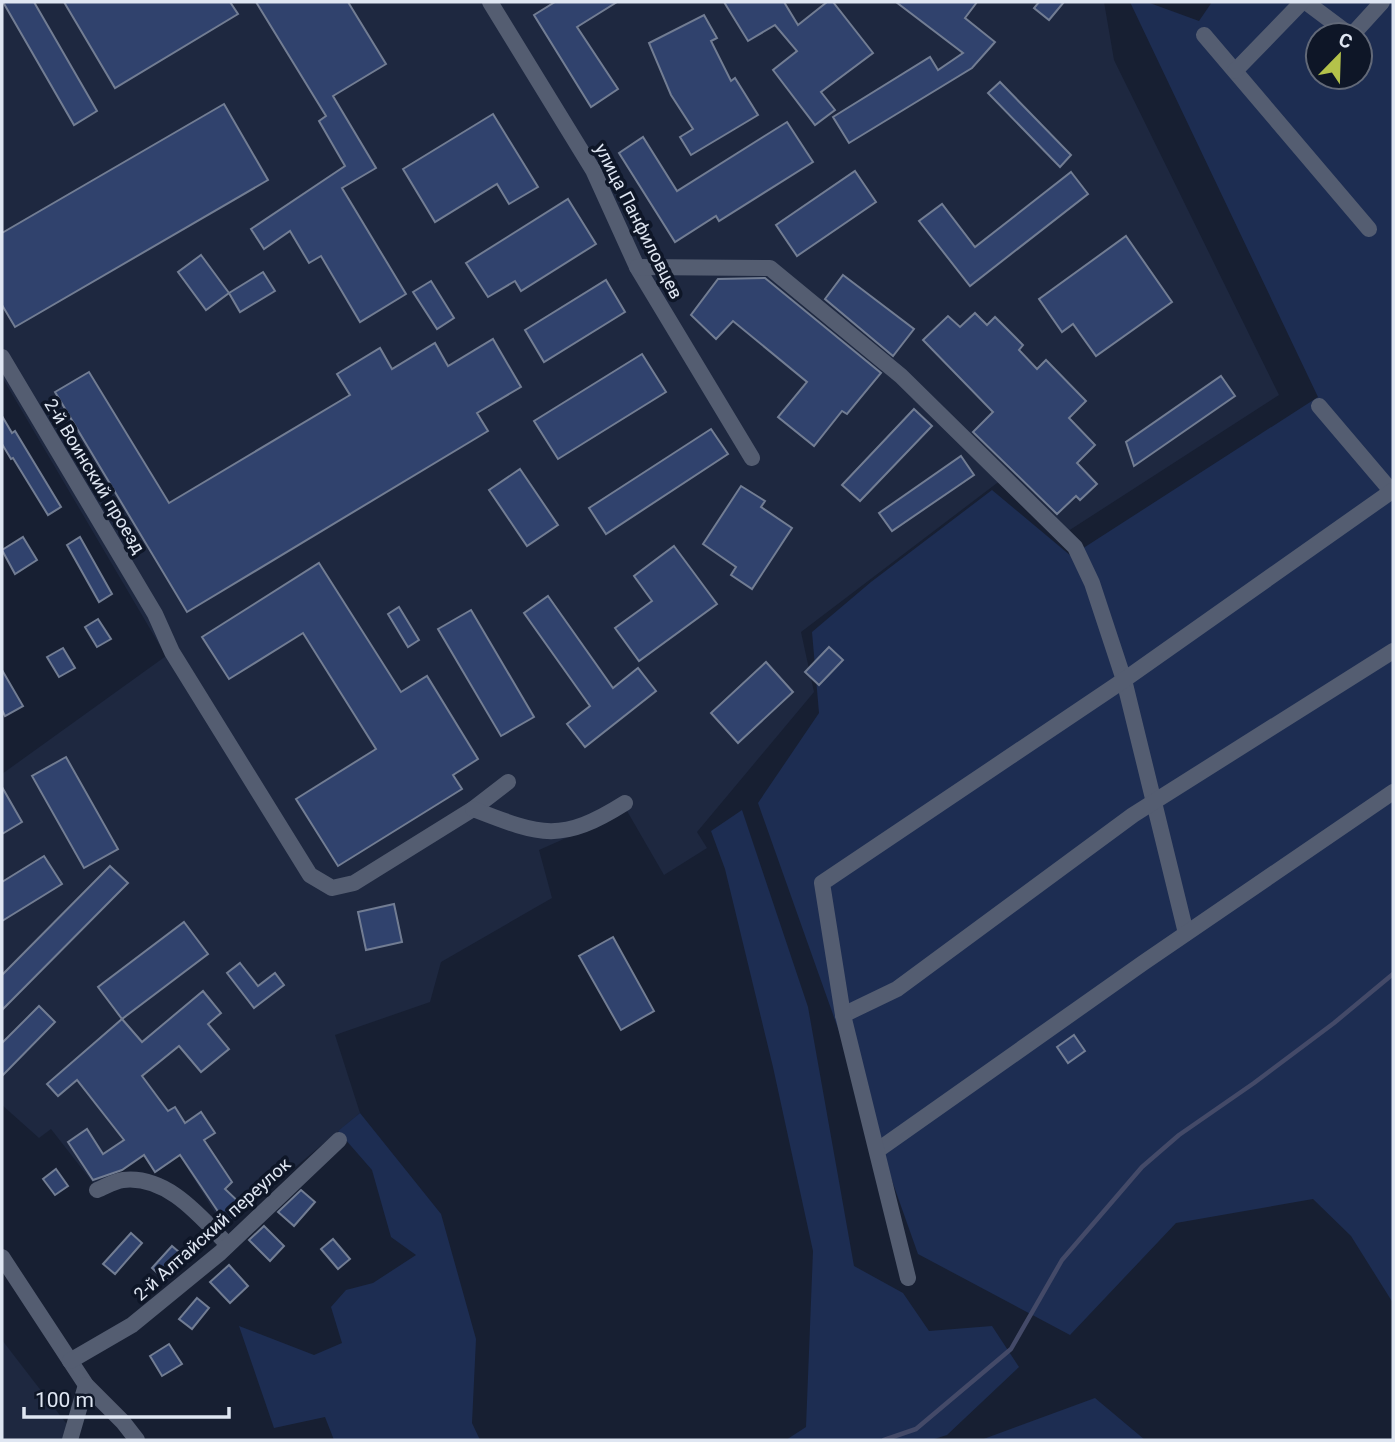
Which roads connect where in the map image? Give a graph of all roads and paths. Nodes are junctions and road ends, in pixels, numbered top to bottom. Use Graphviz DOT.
graph roads {
  1 [pos="490,2"];
  2 [pos="1304,2"];
  3 [pos="1382,2"];
  4 [pos="1331,21"];
  5 [pos="1364,21"];
  6 [pos="1204,35"];
  7 [pos="1235,71"];
  8 [pos="1369,229"];
  9 [pos="637,267"];
  10 [pos="2,357"];
  11 [pos="1319,405"];
  12 [pos="752,458"];
  13 [pos="1392,492"];
  14 [pos="1393,651"];
  15 [pos="1124,680"];
  16 [pos="508,782"];
  17 [pos="1393,792"];
  18 [pos="1153,802"];
  19 [pos="625,803"];
  20 [pos="473,809"];
  21 [pos="1186,933"];
  22 [pos="843,1015"];
  23 [pos="339,1140"];
  24 [pos="878,1150"];
  25 [pos="97,1190"];
  26 [pos="228,1244"];
  27 [pos="2,1257"];
  28 [pos="908,1278"];
  29 [pos="70,1361"];
  30 [pos="86,1385"];
  31 [pos="70,1440"];
  32 [pos="137,1440"];
  1 -- 9 [label="street, улица Панфиловцев"];
  2 -- 4 [label="street"];
  2 -- 7 [label="street"];
  3 -- 5 [label="street"];
  6 -- 7 [label="street"];
  7 -- 8 [label="street"];
  9 -- 12 [label="street, улица Панфиловцев"];
  9 -- 15 [label="street"];
  10 -- 20 [label="street, 2-й Воинский проезд"];
  11 -- 13 [label="street"];
  13 -- 15 [label="street"];
  14 -- 18 [label="street"];
  15 -- 18 [label="street"];
  15 -- 22 [label="street"];
  16 -- 20 [label="street, 2-й Воинский проезд"];
  17 -- 21 [label="street"];
  18 -- 21 [label="street"];
  18 -- 22 [label="street"];
  19 -- 20 [label="street"];
  21 -- 24 [label="street"];
  22 -- 24 [label="street"];
  23 -- 26 [label="street, 2-й Алтайский переулок"];
  24 -- 28 [label="street"];
  25 -- 26 [label="street"];
  26 -- 29 [label="street, 2-й Алтайский переулок"];
  27 -- 29 [label="street"];
  29 -- 30 [label="street"];
  30 -- 31 [label="street"];
  30 -- 32 [label="street"];
}
